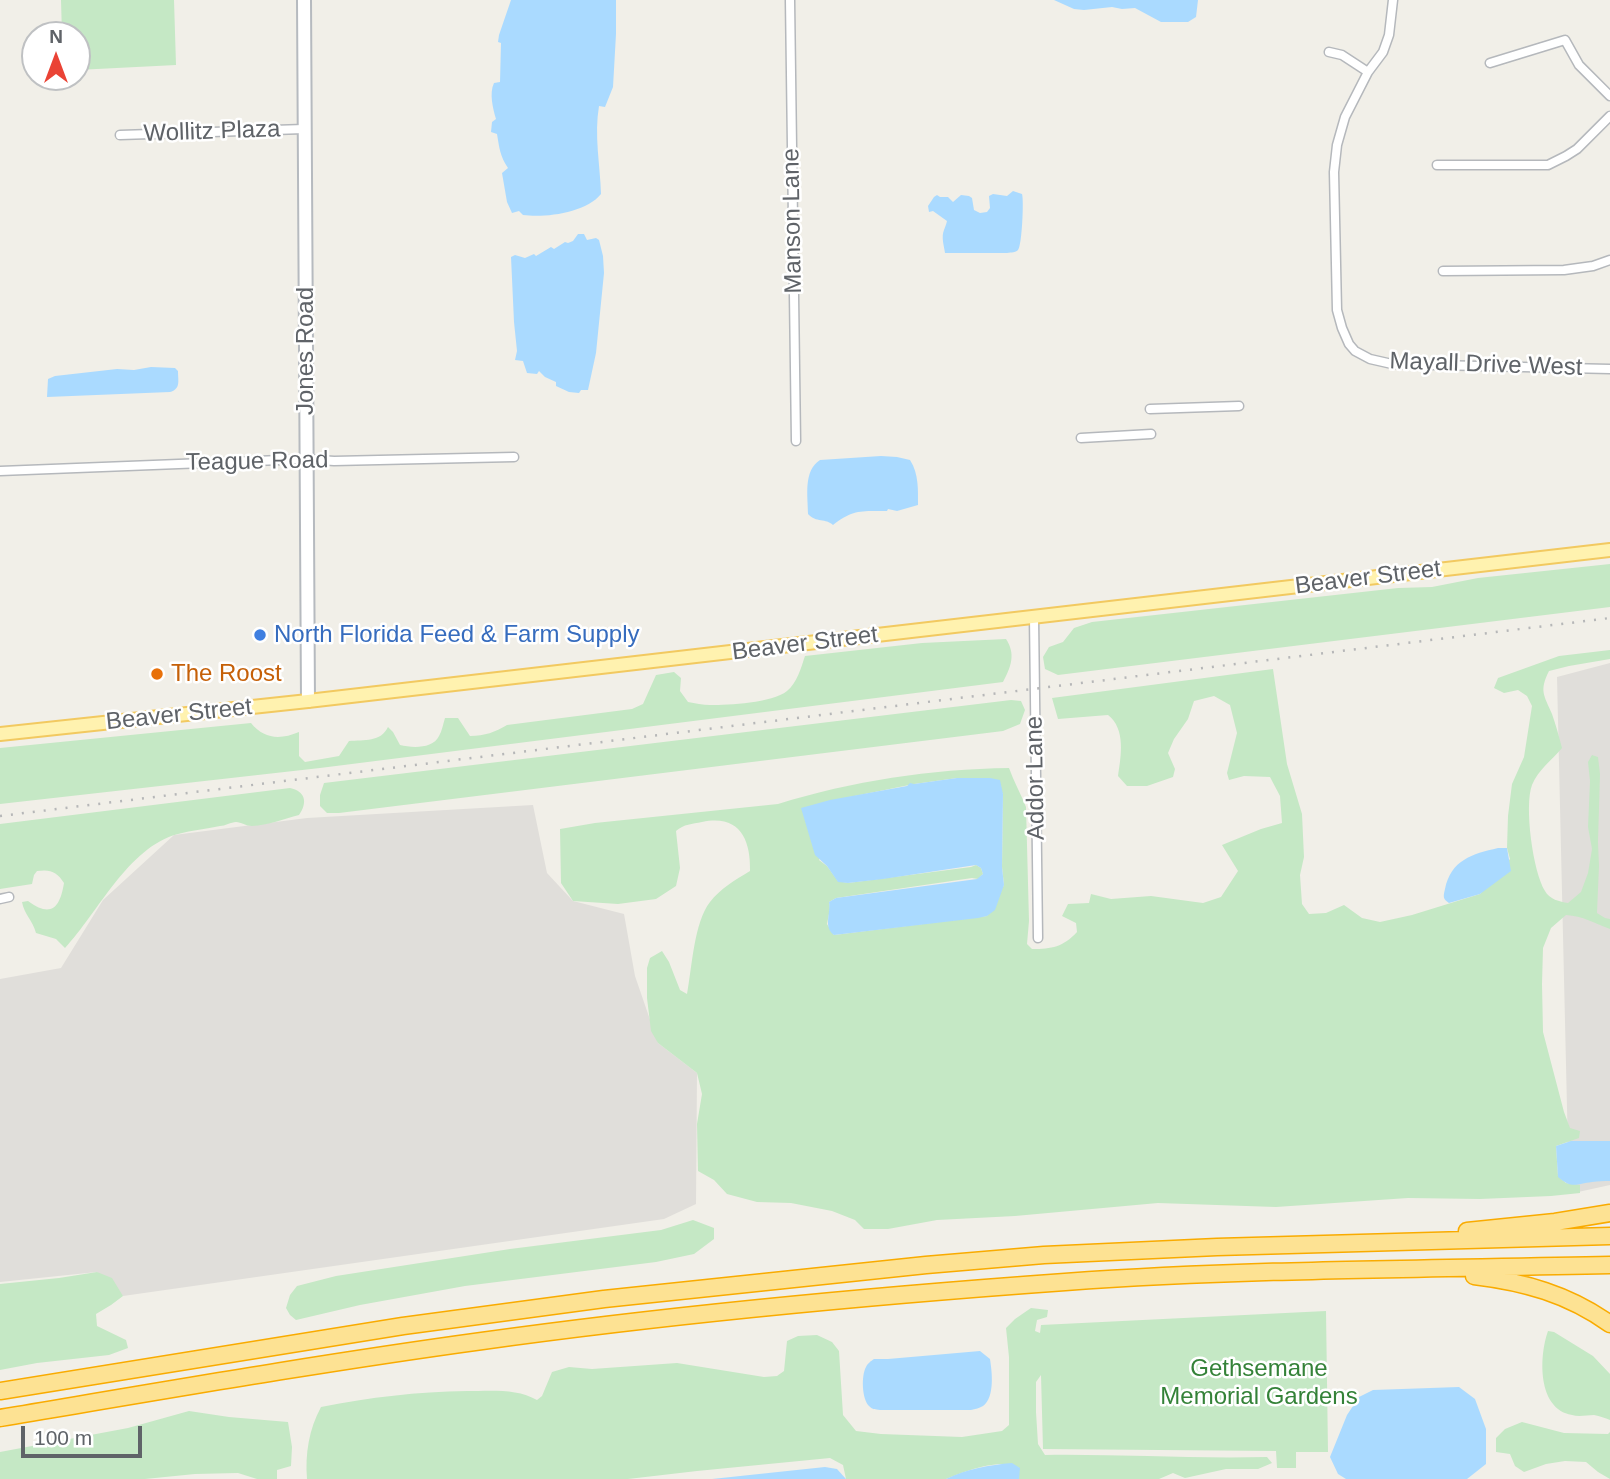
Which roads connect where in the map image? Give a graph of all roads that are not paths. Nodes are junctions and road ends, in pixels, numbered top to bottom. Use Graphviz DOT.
graph roads {
  1 [pos="304,0"];
  2 [pos="790,0"];
  3 [pos="1392,0"];
  4 [pos="1329,52"];
  5 [pos="1490,63"];
  6 [pos="1368,72"];
  7 [pos="1610,96"];
  8 [pos="1610,116"];
  9 [pos="304,128"];
  10 [pos="120,135"];
  11 [pos="1437,165"];
  12 [pos="1610,261"];
  13 [pos="1443,271"];
  14 [pos="1610,369"];
  15 [pos="1239,406"];
  16 [pos="1150,409"];
  17 [pos="1151,435"];
  18 [pos="1081,439"];
  19 [pos="796,442"];
  20 [pos="514,457"];
  21 [pos="306,459"];
  22 [pos="0,471"];
  23 [pos="1610,550"];
  24 [pos="1034,617"];
  25 [pos="308,701"];
  26 [pos="0,734"];
  27 [pos="1038,938"];
  28 [pos="1610,1213"];
  29 [pos="1610,1237"];
  30 [pos="1385,1242"];
  31 [pos="1610,1265"];
  32 [pos="1367,1270"];
  33 [pos="1610,1324"];
  34 [pos="0,1391"];
  35 [pos="0,1418"];
  1 -- 9 [label="street, Jones Road"];
  2 -- 19 [label="street, Manson Lane"];
  3 -- 6 [label="street, Mayall Drive West"];
  4 -- 6 [label="street"];
  5 -- 7 [label="street"];
  6 -- 14 [label="street, Mayall Drive West"];
  8 -- 11 [label="street"];
  9 -- 10 [label="street, Wollitz Plaza"];
  9 -- 21 [label="street, Jones Road"];
  12 -- 13 [label="street"];
  15 -- 16 [label="street"];
  17 -- 18 [label="street"];
  20 -- 21 [label="street, Teague Road"];
  21 -- 22 [label="street, Teague Road"];
  21 -- 25 [label="street, Jones Road"];
  23 -- 24 [label="main road, Beaver Street"];
  24 -- 25 [label="main road, Beaver Street"];
  24 -- 27 [label="street, Addor Lane"];
  25 -- 26 [label="main road, Beaver Street"];
  28 -- 30 [label="highway"];
  29 -- 30 [label="highway"];
  30 -- 34 [label="highway"];
  31 -- 32 [label="highway"];
  32 -- 33 [label="highway"];
  32 -- 35 [label="highway"];
}
